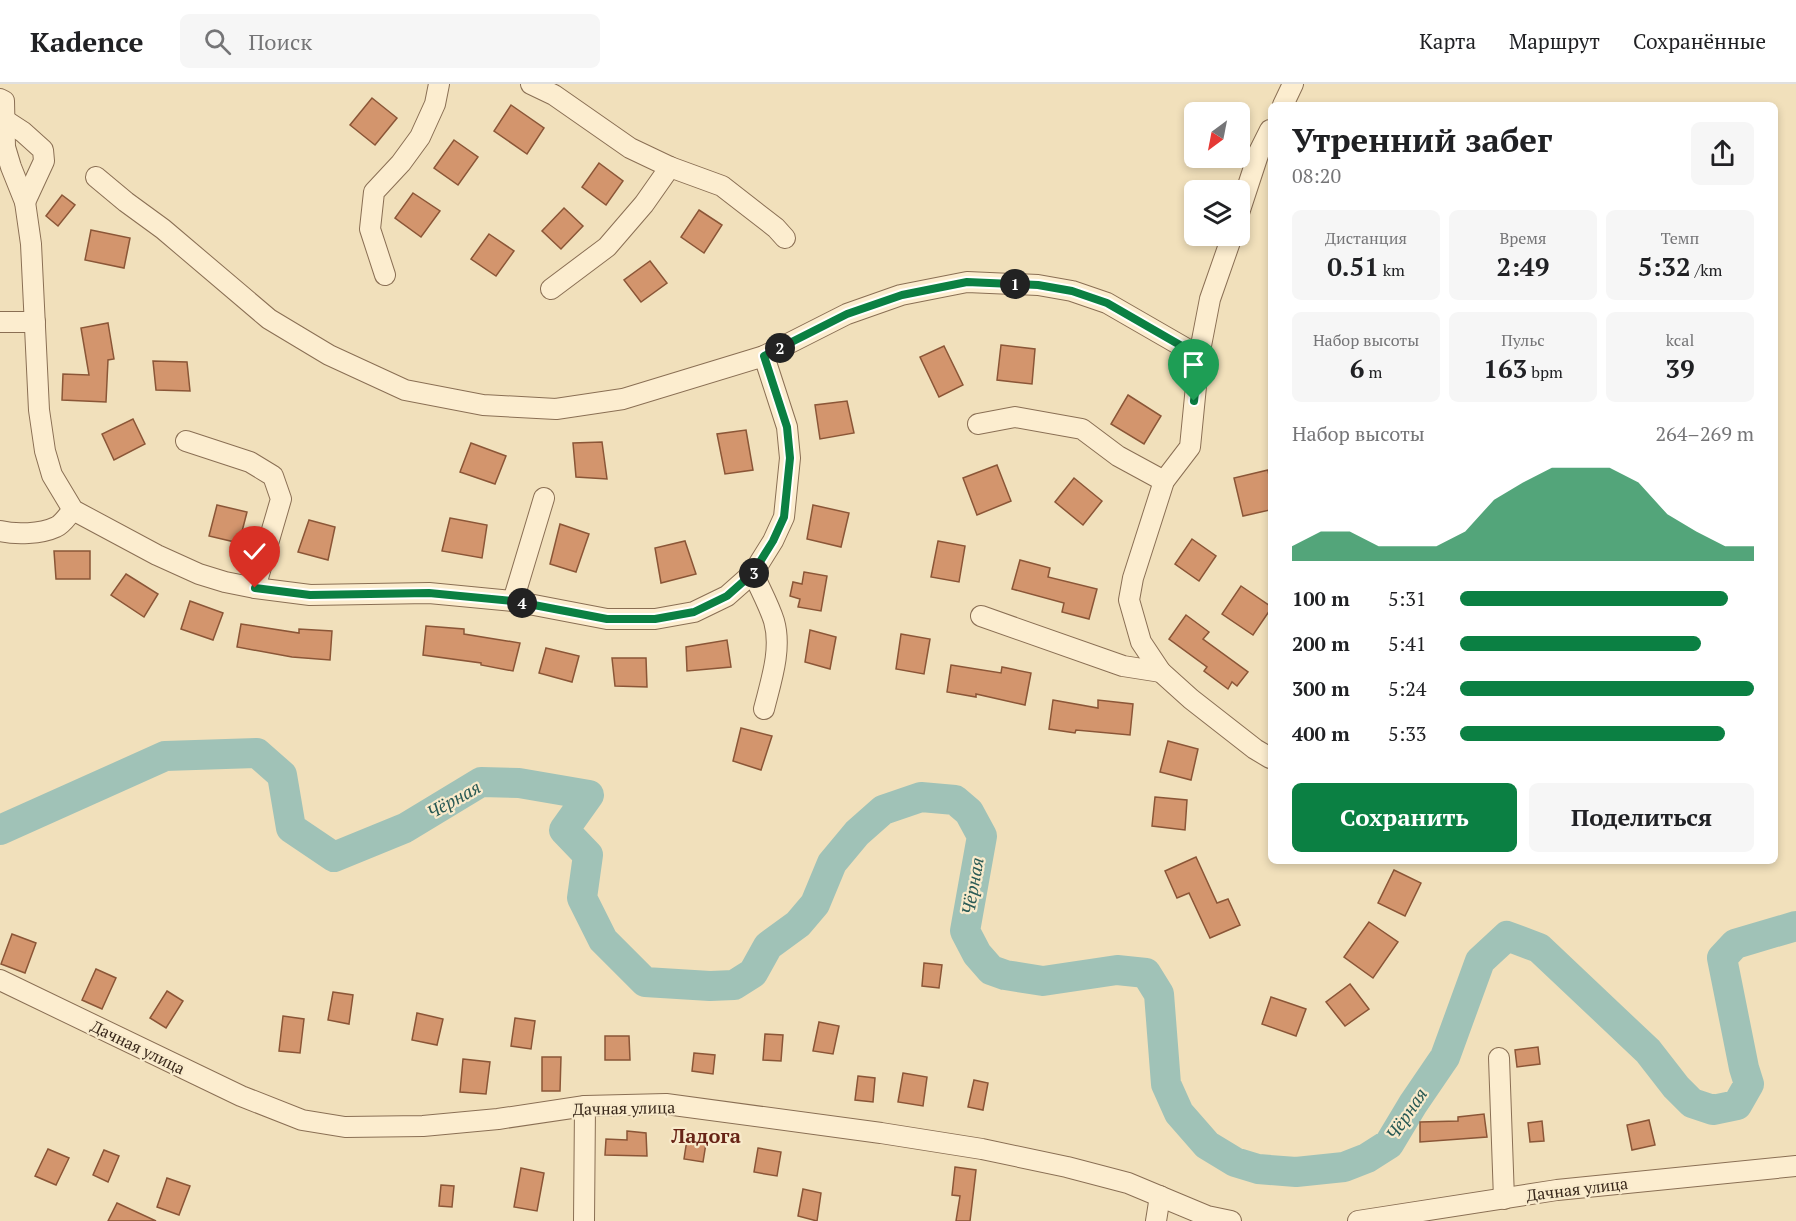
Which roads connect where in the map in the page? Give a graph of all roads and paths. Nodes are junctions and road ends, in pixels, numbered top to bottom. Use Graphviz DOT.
graph roads {
  1 [pos="439,84"];
  2 [pos="531,84"];
  3 [pos="1293,84"];
  4 [pos="1284,102"];
  5 [pos="2,109"];
  6 [pos="1268,134"];
  7 [pos="670,167"];
  8 [pos="96,177"];
  9 [pos="1250,180"];
  10 [pos="25,202"];
  11 [pos="784,238"];
  12 [pos="1229,246"];
  13 [pos="385,275"];
  14 [pos="551,289"];
  15 [pos="0,322"];
  16 [pos="35,322"];
  17 [pos="764,356"];
  18 [pos="1199,356"];
  19 [pos="978,424"];
  20 [pos="186,441"];
  21 [pos="1164,481"];
  22 [pos="544,498"];
  23 [pos="73,510"];
  24 [pos="0,531"];
  25 [pos="753,573"];
  26 [pos="255,588"];
  27 [pos="513,601"];
  28 [pos="981,616"];
  29 [pos="1161,672"];
  30 [pos="764,709"];
  31 [pos="1268,757"];
  32 [pos="0,980"];
  33 [pos="1499,1058"];
  34 [pos="585,1106"];
  35 [pos="1796,1166"];
  36 [pos="1160,1196"];
  37 [pos="1504,1199"];
  38 [pos="584,1221"];
  39 [pos="1156,1221"];
  40 [pos="1231,1221"];
  41 [pos="1358,1221"];
  1 -- 13 [label="street"];
  2 -- 7 [label="street"];
  3 -- 4 [label="street"];
  5 -- 10 [label="street"];
  5 -- 10 [label="street"];
  6 -- 9 [label="street"];
  7 -- 11 [label="street"];
  7 -- 14 [label="street"];
  8 -- 17 [label="street"];
  10 -- 16 [label="street"];
  12 -- 18 [label="street"];
  15 -- 16 [label="street"];
  16 -- 23 [label="street"];
  17 -- 18 [label="street"];
  17 -- 25 [label="street"];
  18 -- 21 [label="street"];
  19 -- 21 [label="street"];
  20 -- 26 [label="street"];
  21 -- 29 [label="street"];
  22 -- 27 [label="street"];
  23 -- 24 [label="street"];
  23 -- 26 [label="street"];
  25 -- 27 [label="street"];
  25 -- 30 [label="street"];
  26 -- 27 [label="street"];
  28 -- 29 [label="street"];
  29 -- 31 [label="street"];
  32 -- 34 [label="street, Дачная улица"];
  33 -- 37 [label="street"];
  34 -- 36 [label="street, Дачная улица"];
  34 -- 38 [label="street"];
  35 -- 37 [label="street, Дачная улица"];
  36 -- 39 [label="street"];
  36 -- 40 [label="street, Дачная улица"];
  37 -- 41 [label="street, Дачная улица"];
}
